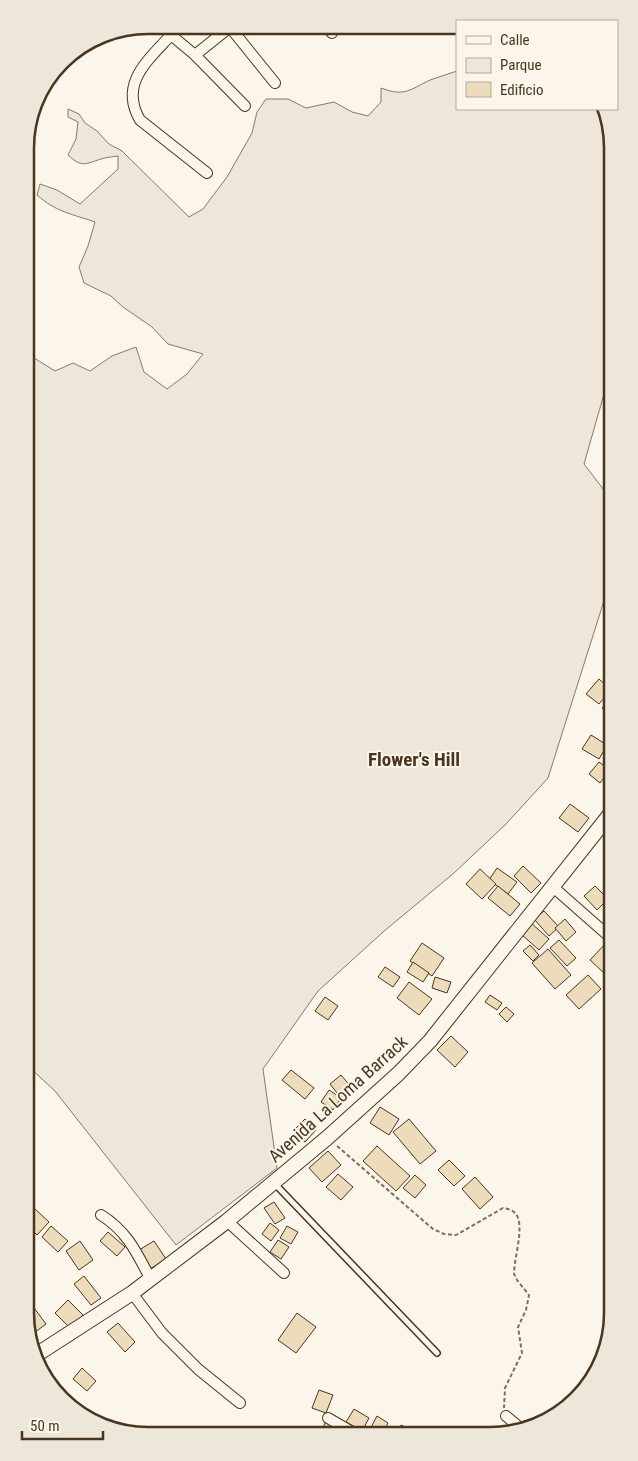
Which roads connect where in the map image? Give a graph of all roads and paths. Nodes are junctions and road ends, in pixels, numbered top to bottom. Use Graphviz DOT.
graph roads {
  1 [pos="220,34"];
  2 [pos="236,34"];
  3 [pos="171,36"];
  4 [pos="195,55"];
  5 [pos="275,83"];
  6 [pos="246,106"];
  7 [pos="207,173"];
  8 [pos="604,823"];
  9 [pos="553,887"];
  10 [pos="604,931"];
  11 [pos="327,1138"];
  12 [pos="273,1183"];
  13 [pos="100,1215"];
  14 [pos="227,1221"];
  15 [pos="284,1273"];
  16 [pos="151,1280"];
  17 [pos="132,1293"];
  18 [pos="41,1352"];
  19 [pos="437,1353"];
  20 [pos="240,1403"];
  21 [pos="506,1416"];
  22 [pos="328,1418"];
  23 [pos="516,1424"];
  24 [pos="344,1427"];
  1 -- 4 [label="street"];
  2 -- 5 [label="street"];
  3 -- 4 [label="street"];
  3 -- 7 [label="street"];
  4 -- 6 [label="street"];
  8 -- 9 [label="main road, Avenida La Loma Barrack"];
  9 -- 10 [label="street"];
  9 -- 11 [label="main road, Avenida La Loma Barrack"];
  11 -- 12 [label="main road, Avenida La Loma Barrack"];
  11 -- 21 [label="path"];
  12 -- 14 [label="main road, Avenida La Loma Barrack"];
  12 -- 19 [label="lane"];
  13 -- 16 [label="street"];
  14 -- 15 [label="street"];
  14 -- 16 [label="main road, Avenida La Loma Barrack"];
  16 -- 17 [label="main road, Avenida La Loma Barrack"];
  17 -- 18 [label="main road, Avenida La Loma Barrack"];
  17 -- 20 [label="street"];
  21 -- 23 [label="street"];
  22 -- 24 [label="street"];
}
